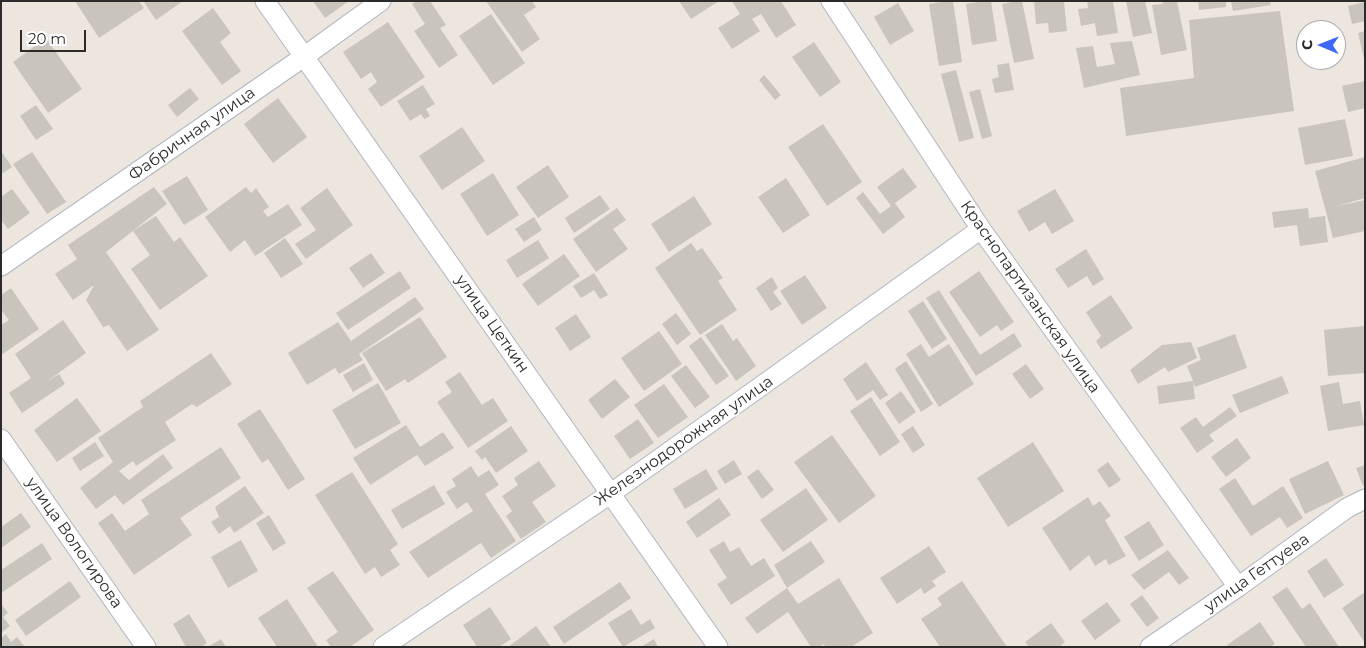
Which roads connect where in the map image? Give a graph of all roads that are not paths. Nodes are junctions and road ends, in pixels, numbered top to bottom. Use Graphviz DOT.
graph roads {
  1 [pos="265,1"];
  2 [pos="381,1"];
  3 [pos="830,1"];
  4 [pos="304,56"];
  5 [pos="980,229"];
  6 [pos="1,266"];
  7 [pos="1,439"];
  8 [pos="610,494"];
  9 [pos="1365,499"];
  10 [pos="1238,587"];
  11 [pos="146,647"];
  12 [pos="383,647"];
  13 [pos="718,647"];
  14 [pos="1150,647"];
  1 -- 4 [label="street, улица Цеткин"];
  2 -- 4 [label="street, Фабричная улица"];
  3 -- 5 [label="street, Краснопартизанская улица"];
  4 -- 6 [label="street, Фабричная улица"];
  4 -- 8 [label="street, улица Цеткин"];
  5 -- 8 [label="street, Железнодорожная улица"];
  5 -- 10 [label="street, Краснопартизанская улица"];
  7 -- 11 [label="street, улица Вологирова"];
  8 -- 12 [label="street, Железнодорожная улица"];
  8 -- 13 [label="street, улица Цеткин"];
  9 -- 10 [label="street, улица Геттуева"];
  10 -- 14 [label="street, улица Геттуева"];
}
